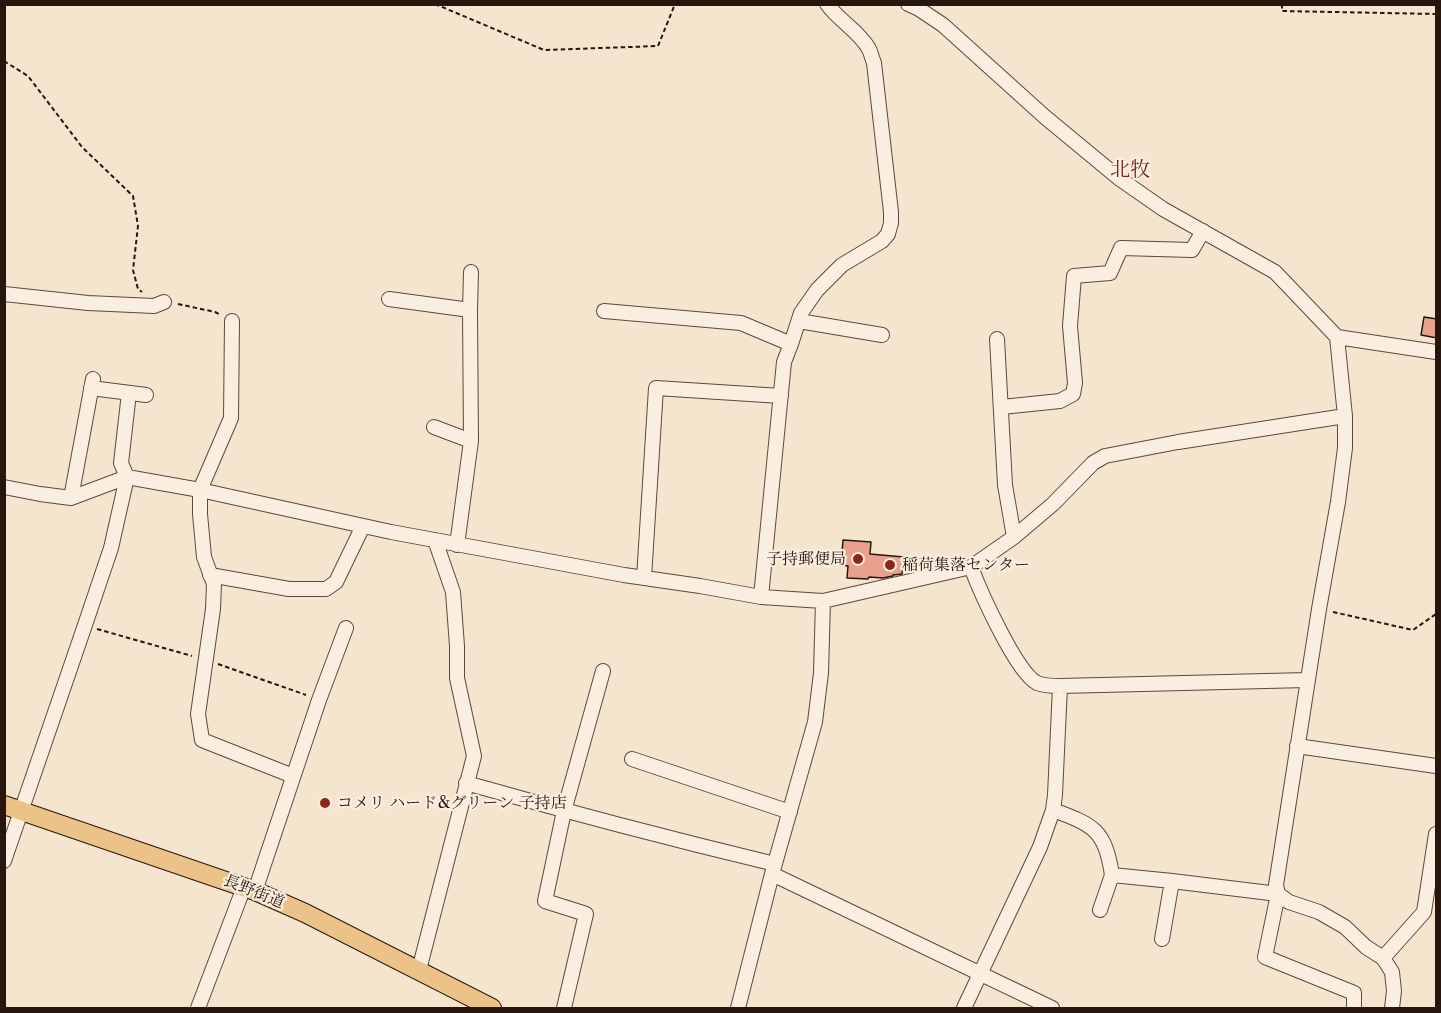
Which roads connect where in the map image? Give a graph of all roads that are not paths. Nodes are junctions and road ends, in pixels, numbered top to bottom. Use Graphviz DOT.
graph roads {
  1 [pos="827,4"];
  2 [pos="908,4"];
  3 [pos="1203,231"];
  4 [pos="471,272"];
  5 [pos="4,294"];
  6 [pos="389,299"];
  7 [pos="164,302"];
  8 [pos="470,310"];
  9 [pos="604,311"];
  10 [pos="232,321"];
  11 [pos="799,321"];
  12 [pos="882,335"];
  13 [pos="1338,337"];
  14 [pos="998,339"];
  15 [pos="791,344"];
  16 [pos="1437,352"];
  17 [pos="129,393"];
  18 [pos="146,395"];
  19 [pos="781,396"];
  20 [pos="1002,407"];
  21 [pos="1345,416"];
  22 [pos="434,427"];
  23 [pos="471,441"];
  24 [pos="127,477"];
  25 [pos="4,487"];
  26 [pos="200,490"];
  27 [pos="71,498"];
  28 [pos="363,526"];
  29 [pos="1014,537"];
  30 [pos="435,540"];
  31 [pos="457,544"];
  32 [pos="971,567"];
  33 [pos="210,575"];
  34 [pos="644,578"];
  35 [pos="760,597"];
  36 [pos="823,602"];
  37 [pos="346,627"];
  38 [pos="603,671"];
  39 [pos="1307,680"];
  40 [pos="1060,686"];
  41 [pos="1297,746"];
  42 [pos="632,759"];
  43 [pos="1437,766"];
  44 [pos="293,776"];
  45 [pos="466,783"];
  46 [pos="13,808"];
  47 [pos="1053,810"];
  48 [pos="564,811"];
  49 [pos="790,812"];
  50 [pos="1437,834"];
  51 [pos="4,861"];
  52 [pos="773,869"];
  53 [pos="1112,875"];
  54 [pos="1172,881"];
  55 [pos="249,889"];
  56 [pos="1278,894"];
  57 [pos="1100,910"];
  58 [pos="1430,914"];
  59 [pos="1162,939"];
  60 [pos="1383,958"];
  61 [pos="419,970"];
  62 [pos="981,974"];
  63 [pos="198,1008"];
  64 [pos="492,1008"];
  65 [pos="564,1008"];
  66 [pos="738,1008"];
  67 [pos="964,1008"];
  68 [pos="1052,1008"];
  69 [pos="1354,1008"];
  70 [pos="1392,1008"];
  1 -- 11 [label="street"];
  2 -- 3 [label="street"];
  3 -- 13 [label="street"];
  3 -- 20 [label="street"];
  4 -- 8 [label="street"];
  5 -- 7 [label="street"];
  6 -- 8 [label="street"];
  8 -- 23 [label="street"];
  9 -- 15 [label="street"];
  10 -- 26 [label="street"];
  11 -- 12 [label="street"];
  11 -- 15 [label="street"];
  13 -- 16 [label="street"];
  13 -- 21 [label="street"];
  14 -- 20 [label="street"];
  15 -- 19 [label="street"];
  17 -- 18 [label="street"];
  17 -- 24 [label="street"];
  17 -- 27 [label="street"];
  19 -- 34 [label="street"];
  19 -- 35 [label="street"];
  20 -- 29 [label="street"];
  21 -- 29 [label="street"];
  21 -- 39 [label="street"];
  22 -- 23 [label="street"];
  23 -- 31 [label="street"];
  24 -- 26 [label="street"];
  24 -- 27 [label="street"];
  24 -- 46 [label="street"];
  25 -- 27 [label="street"];
  26 -- 28 [label="street"];
  26 -- 33 [label="street"];
  28 -- 30 [label="street"];
  28 -- 33 [label="street"];
  29 -- 32 [label="street"];
  30 -- 31 [label="street"];
  30 -- 45 [label="street"];
  31 -- 34 [label="street"];
  32 -- 36 [label="street"];
  32 -- 40 [label="street"];
  33 -- 44 [label="street"];
  34 -- 35 [label="street"];
  35 -- 36 [label="street"];
  36 -- 49 [label="street"];
  37 -- 44 [label="street"];
  38 -- 48 [label="street"];
  39 -- 40 [label="street"];
  39 -- 41 [label="street"];
  40 -- 47 [label="street"];
  41 -- 43 [label="street"];
  41 -- 56 [label="street"];
  42 -- 49 [label="street"];
  44 -- 55 [label="street"];
  45 -- 48 [label="street"];
  45 -- 61 [label="street"];
  46 -- 51 [label="street"];
  46 -- 55 [label="main road, 長野街道"];
  47 -- 53 [label="street"];
  47 -- 62 [label="street"];
  48 -- 52 [label="street"];
  48 -- 65 [label="street"];
  49 -- 52 [label="street"];
  50 -- 58 [label="street"];
  52 -- 62 [label="street"];
  52 -- 66 [label="street"];
  53 -- 54 [label="street"];
  53 -- 57 [label="street"];
  54 -- 56 [label="street"];
  54 -- 59 [label="street"];
  55 -- 61 [label="main road, 長野街道"];
  55 -- 63 [label="street"];
  56 -- 60 [label="street"];
  56 -- 69 [label="street"];
  58 -- 60 [label="street"];
  60 -- 70 [label="street"];
  61 -- 64 [label="main road, 長野街道"];
  62 -- 67 [label="street"];
  62 -- 68 [label="street"];
}
